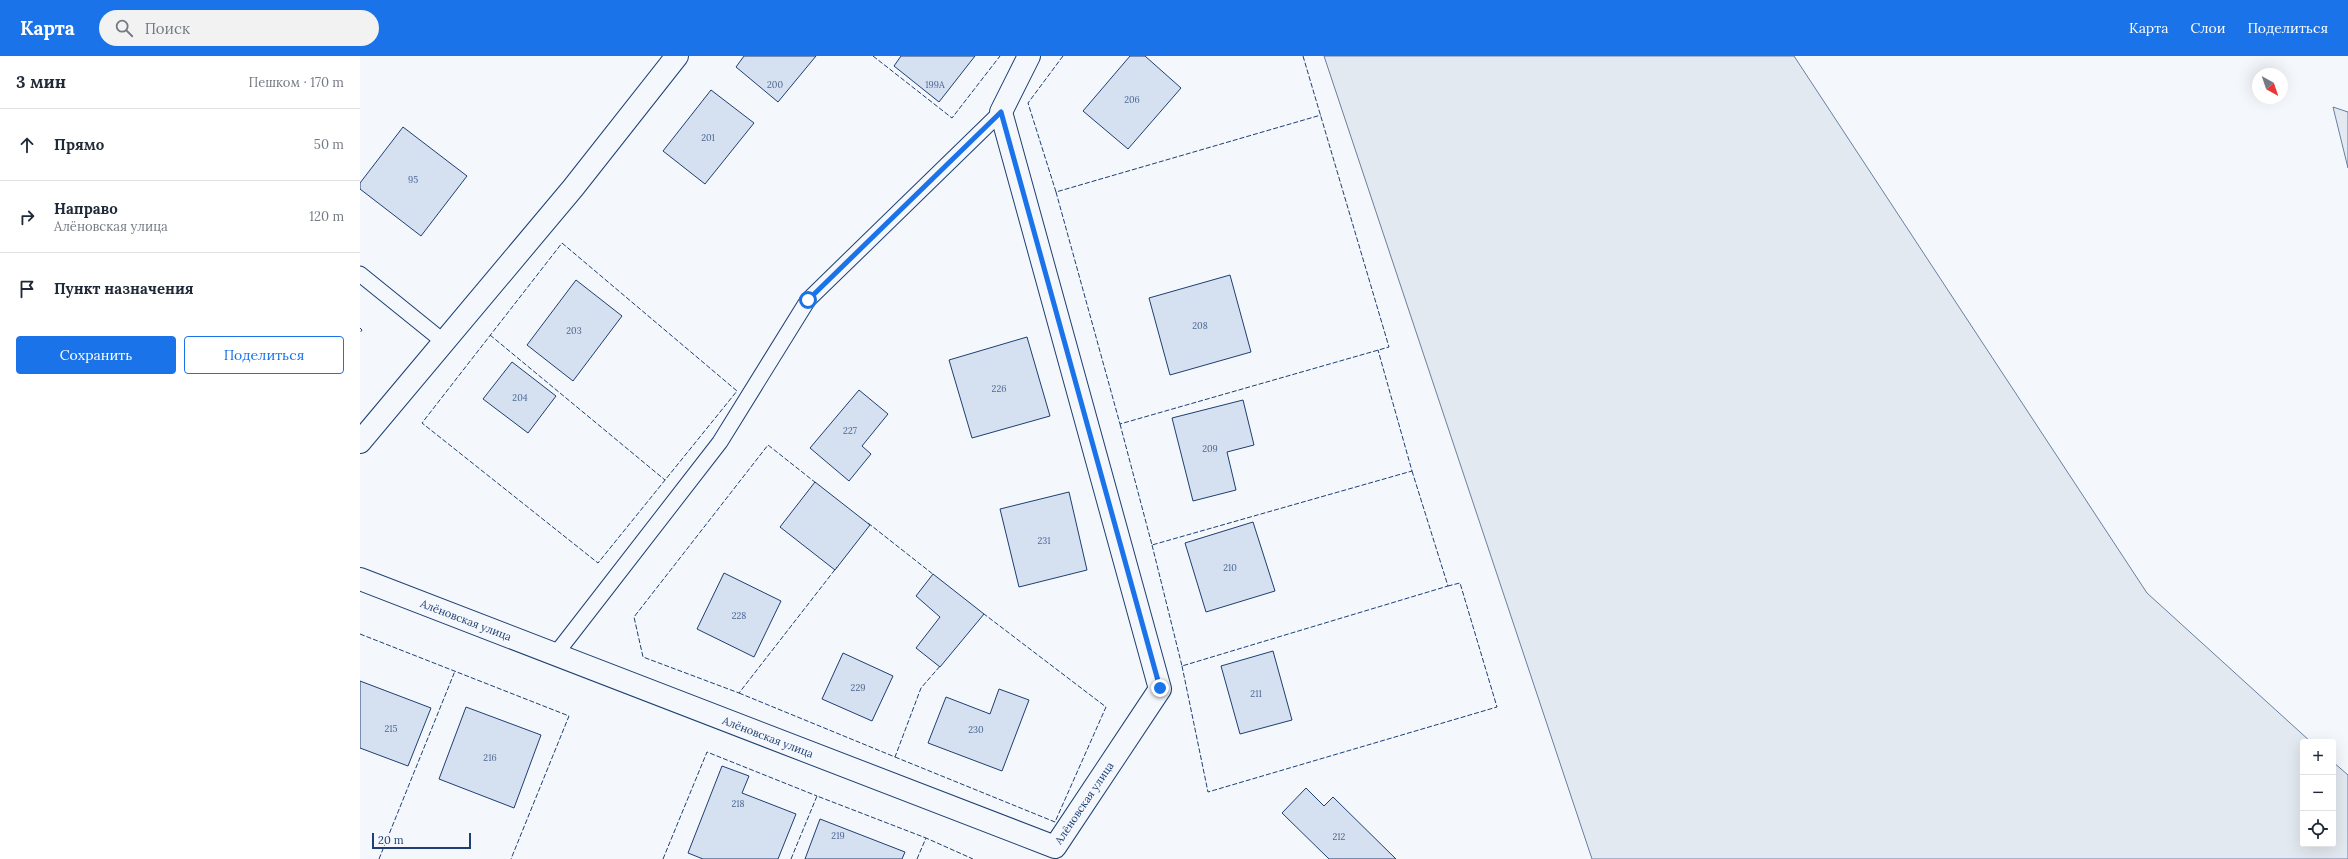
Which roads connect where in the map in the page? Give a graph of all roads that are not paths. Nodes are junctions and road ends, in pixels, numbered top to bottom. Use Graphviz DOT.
graph roads {
  1 [pos="677,56"];
  2 [pos="1029,56"];
  3 [pos="1001,112"];
  4 [pos="360,274"];
  5 [pos="444,342"];
  6 [pos="360,442"];
  7 [pos="360,579"];
  8 [pos="556,655"];
  9 [pos="1058,853"];
  1 -- 5 [label="street"];
  2 -- 3 [label="street"];
  3 -- 8 [label="lane"];
  3 -- 9 [label="street, Алёновская улица"];
  4 -- 5 [label="lane"];
  5 -- 6 [label="street"];
  7 -- 8 [label="street, Алёновская улица"];
  8 -- 9 [label="street, Алёновская улица"];
}
